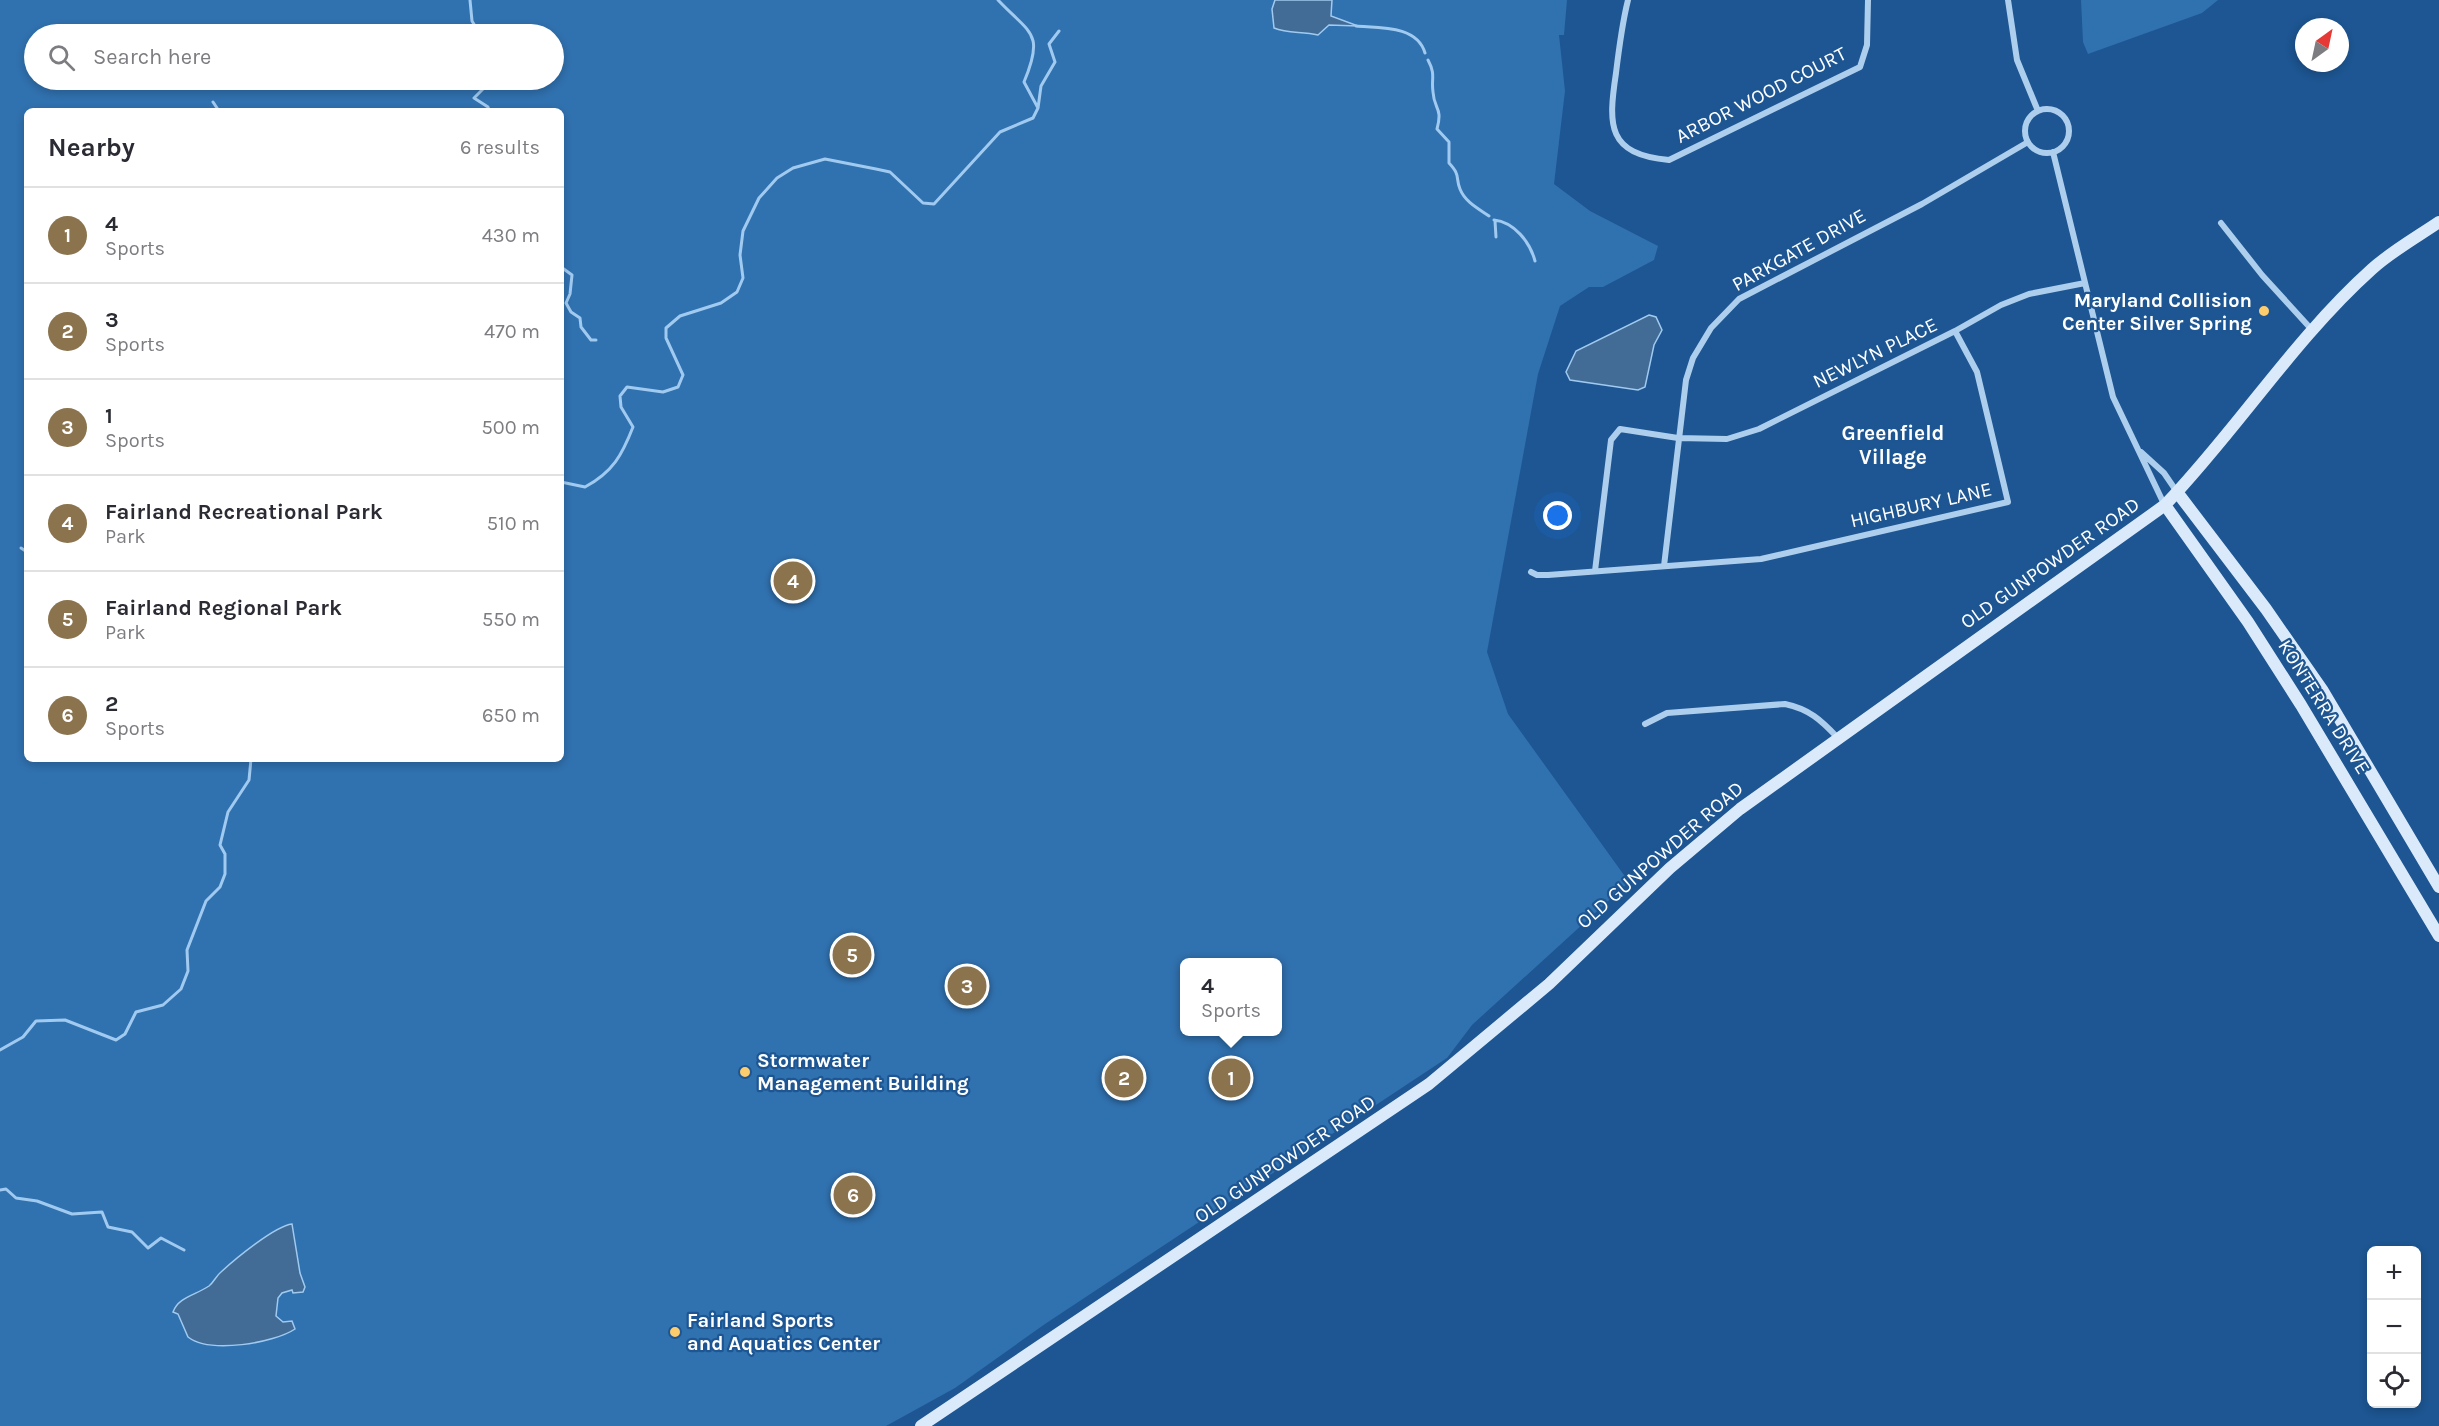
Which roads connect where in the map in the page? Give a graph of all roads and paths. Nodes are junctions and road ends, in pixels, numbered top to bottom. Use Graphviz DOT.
graph roads {
  1 [pos="1628,0"];
  2 [pos="1868,0"];
  3 [pos="2008,0"];
  4 [pos="2038,111"];
  5 [pos="2028,142"];
  6 [pos="2053,152"];
  7 [pos="2439,222"];
  8 [pos="2221,223"];
  9 [pos="2085,283"];
  10 [pos="1955,331"];
  11 [pos="2313,331"];
  12 [pos="1678,438"];
  13 [pos="2139,450"];
  14 [pos="2177,492"];
  15 [pos="2165,505"];
  16 [pos="1664,566"];
  17 [pos="1594,571"];
  18 [pos="1531,572"];
  19 [pos="1645,724"];
  20 [pos="1838,737"];
  21 [pos="2439,887"];
  22 [pos="2439,936"];
  23 [pos="921,1426"];
  1 -- 2 [label="street, ARBOR WOOD COURT"];
  3 -- 4 [label="street"];
  4 -- 5 [label="street"];
  4 -- 6 [label="street"];
  5 -- 6 [label="street"];
  5 -- 12 [label="street, PARKGATE DRIVE"];
  6 -- 9 [label="street"];
  7 -- 11 [label="main road, OLD GUNPOWDER ROAD"];
  8 -- 11 [label="street"];
  9 -- 10 [label="street, NEWLYN PLACE"];
  9 -- 13 [label="street"];
  10 -- 12 [label="street, NEWLYN PLACE"];
  10 -- 16 [label="street, HIGHBURY LANE"];
  11 -- 14 [label="main road, OLD GUNPOWDER ROAD"];
  12 -- 16 [label="street, PARKGATE DRIVE"];
  12 -- 17 [label="street, NEWLYN PLACE"];
  13 -- 14 [label="street"];
  13 -- 15 [label="street"];
  14 -- 15 [label="main road, OLD GUNPOWDER ROAD"];
  14 -- 21 [label="main road, KONTERRA DRIVE"];
  15 -- 20 [label="main road, OLD GUNPOWDER ROAD"];
  15 -- 22 [label="main road, KONTERRA DRIVE"];
  16 -- 17 [label="street"];
  17 -- 18 [label="street"];
  19 -- 20 [label="street"];
  20 -- 23 [label="main road, OLD GUNPOWDER ROAD"];
}
